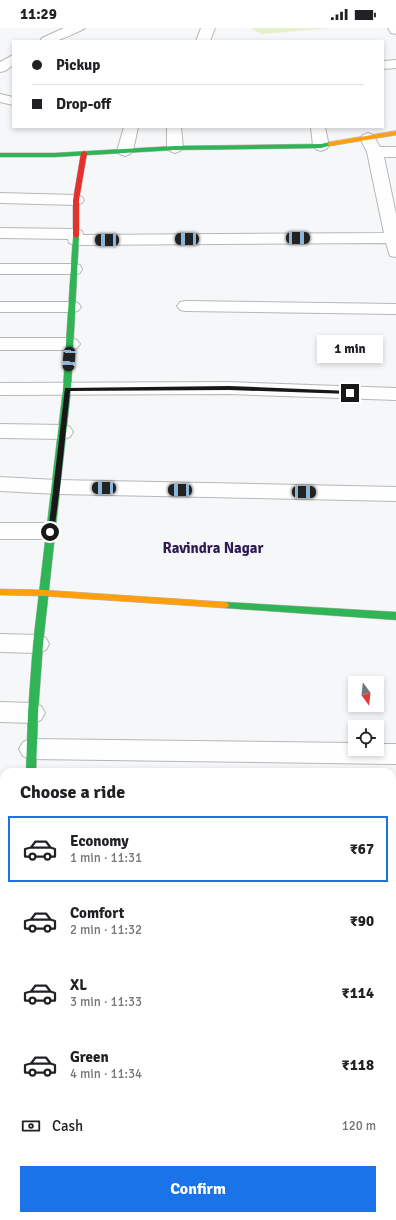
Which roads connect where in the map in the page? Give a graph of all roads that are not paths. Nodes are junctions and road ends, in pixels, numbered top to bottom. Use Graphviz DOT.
graph roads {
  1 [pos="208,28"];
  2 [pos="74,29"];
  3 [pos="49,40"];
  4 [pos="203,40"];
  5 [pos="12,60"];
  6 [pos="384,64"];
  7 [pos="396,64"];
  8 [pos="0,68"];
  9 [pos="0,98"];
  10 [pos="12,101"];
  11 [pos="131,128"];
  12 [pos="174,128"];
  13 [pos="318,128"];
  14 [pos="396,132"];
  15 [pos="371,145"];
  16 [pos="321,146"];
  17 [pos="175,148"];
  18 [pos="125,151"];
  19 [pos="396,152"];
  20 [pos="84,153"];
  21 [pos="0,155"];
  22 [pos="0,198"];
  23 [pos="76,200"];
  24 [pos="0,234"];
  25 [pos="76,237"];
  26 [pos="395,243"];
  27 [pos="0,269"];
  28 [pos="74,269"];
  29 [pos="186,306"];
  30 [pos="0,307"];
  31 [pos="72,307"];
  32 [pos="396,308"];
  33 [pos="0,344"];
  34 [pos="70,344"];
  35 [pos="0,389"];
  36 [pos="67,389"];
  37 [pos="396,394"];
  38 [pos="0,432"];
  39 [pos="63,432"];
  40 [pos="0,484"];
  41 [pos="57,487"];
  42 [pos="396,494"];
  43 [pos="0,532"];
  44 [pos="50,532"];
  45 [pos="0,592"];
  46 [pos="43,593"];
  47 [pos="396,616"];
  48 [pos="0,643"];
  49 [pos="38,644"];
  50 [pos="0,712"];
  51 [pos="33,712"];
  52 [pos="31,749"];
  53 [pos="396,754"];
  54 [pos="31,768"];
  1 -- 4 [label="street"];
  2 -- 3 [label="street"];
  5 -- 8 [label="street"];
  6 -- 7 [label="street"];
  9 -- 10 [label="street"];
  11 -- 18 [label="street"];
  12 -- 17 [label="street"];
  13 -- 16 [label="street"];
  14 -- 15 [label="street"];
  15 -- 16 [label="street"];
  15 -- 19 [label="street"];
  15 -- 26 [label="street"];
  16 -- 17 [label="street"];
  17 -- 18 [label="street"];
  18 -- 20 [label="street"];
  20 -- 21 [label="street"];
  20 -- 23 [label="street"];
  22 -- 23 [label="street"];
  23 -- 25 [label="street"];
  24 -- 25 [label="street"];
  25 -- 26 [label="street"];
  25 -- 28 [label="street"];
  27 -- 28 [label="street"];
  28 -- 31 [label="street"];
  29 -- 32 [label="street"];
  30 -- 31 [label="street"];
  31 -- 34 [label="street"];
  33 -- 34 [label="street"];
  34 -- 36 [label="street"];
  35 -- 36 [label="street"];
  36 -- 37 [label="street"];
  36 -- 39 [label="street"];
  38 -- 39 [label="street"];
  39 -- 41 [label="street"];
  40 -- 41 [label="street"];
  41 -- 42 [label="street"];
  41 -- 44 [label="street"];
  43 -- 44 [label="street"];
  44 -- 46 [label="street"];
  45 -- 46 [label="street"];
  46 -- 47 [label="street"];
  46 -- 49 [label="street"];
  48 -- 49 [label="street"];
  49 -- 51 [label="street"];
  50 -- 51 [label="street"];
  51 -- 52 [label="street"];
  52 -- 53 [label="street"];
  52 -- 54 [label="street"];
}
